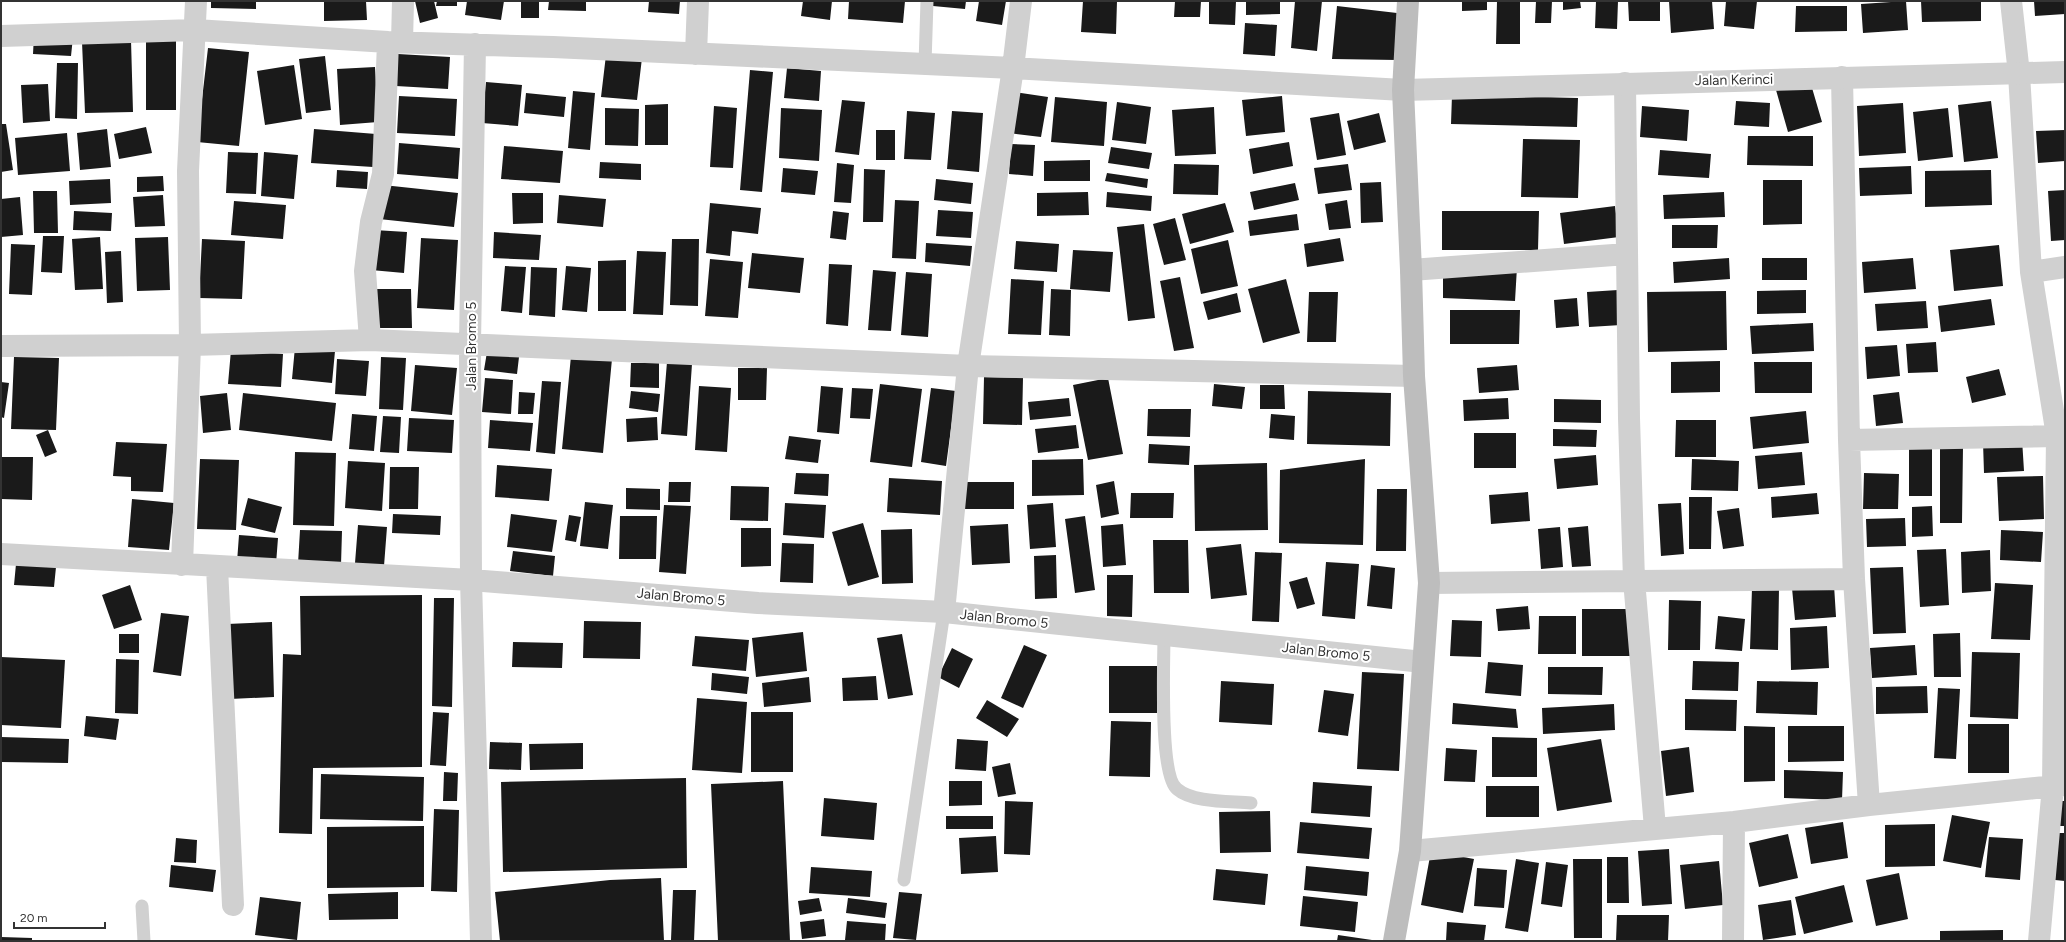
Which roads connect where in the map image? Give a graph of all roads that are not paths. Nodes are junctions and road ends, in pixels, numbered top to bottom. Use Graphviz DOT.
graph roads {
  1 [pos="196,1"];
  2 [pos="403,1"];
  3 [pos="698,1"];
  4 [pos="927,1"];
  5 [pos="1021,1"];
  6 [pos="1408,1"];
  7 [pos="2011,1"];
  8 [pos="195,30"];
  9 [pos="1,36"];
  10 [pos="395,42"];
  11 [pos="475,44"];
  12 [pos="696,54"];
  13 [pos="925,64"];
  14 [pos="1013,68"];
  15 [pos="2065,72"];
  16 [pos="2019,74"];
  17 [pos="1842,77"];
  18 [pos="1625,83"];
  19 [pos="1403,90"];
  20 [pos="1627,254"];
  21 [pos="2065,267"];
  22 [pos="1412,270"];
  23 [pos="2031,272"];
  24 [pos="370,340"];
  25 [pos="470,344"];
  26 [pos="190,345"];
  27 [pos="1,346"];
  28 [pos="968,366"];
  29 [pos="1414,376"];
  30 [pos="2061,435"];
  31 [pos="1849,440"];
  32 [pos="1,554"];
  33 [pos="182,565"];
  34 [pos="217,567"];
  35 [pos="1854,579"];
  36 [pos="471,580"];
  37 [pos="1634,580"];
  38 [pos="1429,583"];
  39 [pos="944,612"];
  40 [pos="1164,635"];
  41 [pos="1423,662"];
  42 [pos="2059,785"];
  43 [pos="1251,803"];
  44 [pos="1869,805"];
  45 [pos="1734,822"];
  46 [pos="1655,828"];
  47 [pos="1410,851"];
  48 [pos="904,880"];
  49 [pos="233,905"];
  50 [pos="142,906"];
  51 [pos="144,941"];
  52 [pos="481,941"];
  53 [pos="1394,941"];
  54 [pos="1733,941"];
  55 [pos="2039,941"];
  1 -- 8 [label="street"];
  2 -- 10 [label="street"];
  3 -- 12 [label="street"];
  4 -- 13 [label="lane"];
  5 -- 14 [label="street"];
  6 -- 19 [label="main road"];
  7 -- 16 [label="street"];
  8 -- 9 [label="street, Jalan Kerinci"];
  8 -- 10 [label="street, Jalan Kerinci"];
  8 -- 26 [label="street"];
  10 -- 11 [label="street, Jalan Kerinci"];
  10 -- 24 [label="street"];
  11 -- 12 [label="street, Jalan Kerinci"];
  11 -- 25 [label="street, Jalan Bromo 5"];
  12 -- 13 [label="street, Jalan Kerinci"];
  13 -- 14 [label="street, Jalan Kerinci"];
  14 -- 19 [label="street, Jalan Kerinci"];
  14 -- 28 [label="street"];
  15 -- 16 [label="street, Jalan Kerinci"];
  16 -- 17 [label="street, Jalan Kerinci"];
  16 -- 23 [label="street"];
  17 -- 18 [label="street, Jalan Kerinci"];
  17 -- 31 [label="street"];
  18 -- 19 [label="street, Jalan Kerinci"];
  18 -- 20 [label="street"];
  19 -- 22 [label="main road"];
  20 -- 22 [label="street"];
  20 -- 37 [label="street"];
  21 -- 23 [label="street"];
  22 -- 29 [label="main road"];
  23 -- 30 [label="street"];
  24 -- 25 [label="street"];
  24 -- 26 [label="street"];
  25 -- 28 [label="street"];
  25 -- 36 [label="street, Jalan Bromo 5"];
  26 -- 27 [label="street"];
  26 -- 33 [label="street"];
  28 -- 29 [label="street"];
  28 -- 39 [label="street"];
  29 -- 38 [label="main road"];
  30 -- 31 [label="street"];
  30 -- 42 [label="street"];
  31 -- 35 [label="street"];
  32 -- 33 [label="street"];
  33 -- 34 [label="street"];
  34 -- 36 [label="street"];
  34 -- 49 [label="street"];
  35 -- 37 [label="street"];
  35 -- 44 [label="street"];
  36 -- 39 [label="street, Jalan Bromo 5"];
  36 -- 52 [label="street"];
  37 -- 38 [label="street"];
  37 -- 46 [label="street"];
  38 -- 41 [label="main road"];
  39 -- 40 [label="street, Jalan Bromo 5"];
  39 -- 48 [label="lane"];
  40 -- 41 [label="street, Jalan Bromo 5"];
  40 -- 43 [label="lane"];
  41 -- 47 [label="main road"];
  42 -- 44 [label="street"];
  42 -- 55 [label="street"];
  44 -- 45 [label="street"];
  45 -- 46 [label="street"];
  45 -- 54 [label="street"];
  46 -- 47 [label="street"];
  47 -- 53 [label="main road"];
  50 -- 51 [label="lane"];
}
